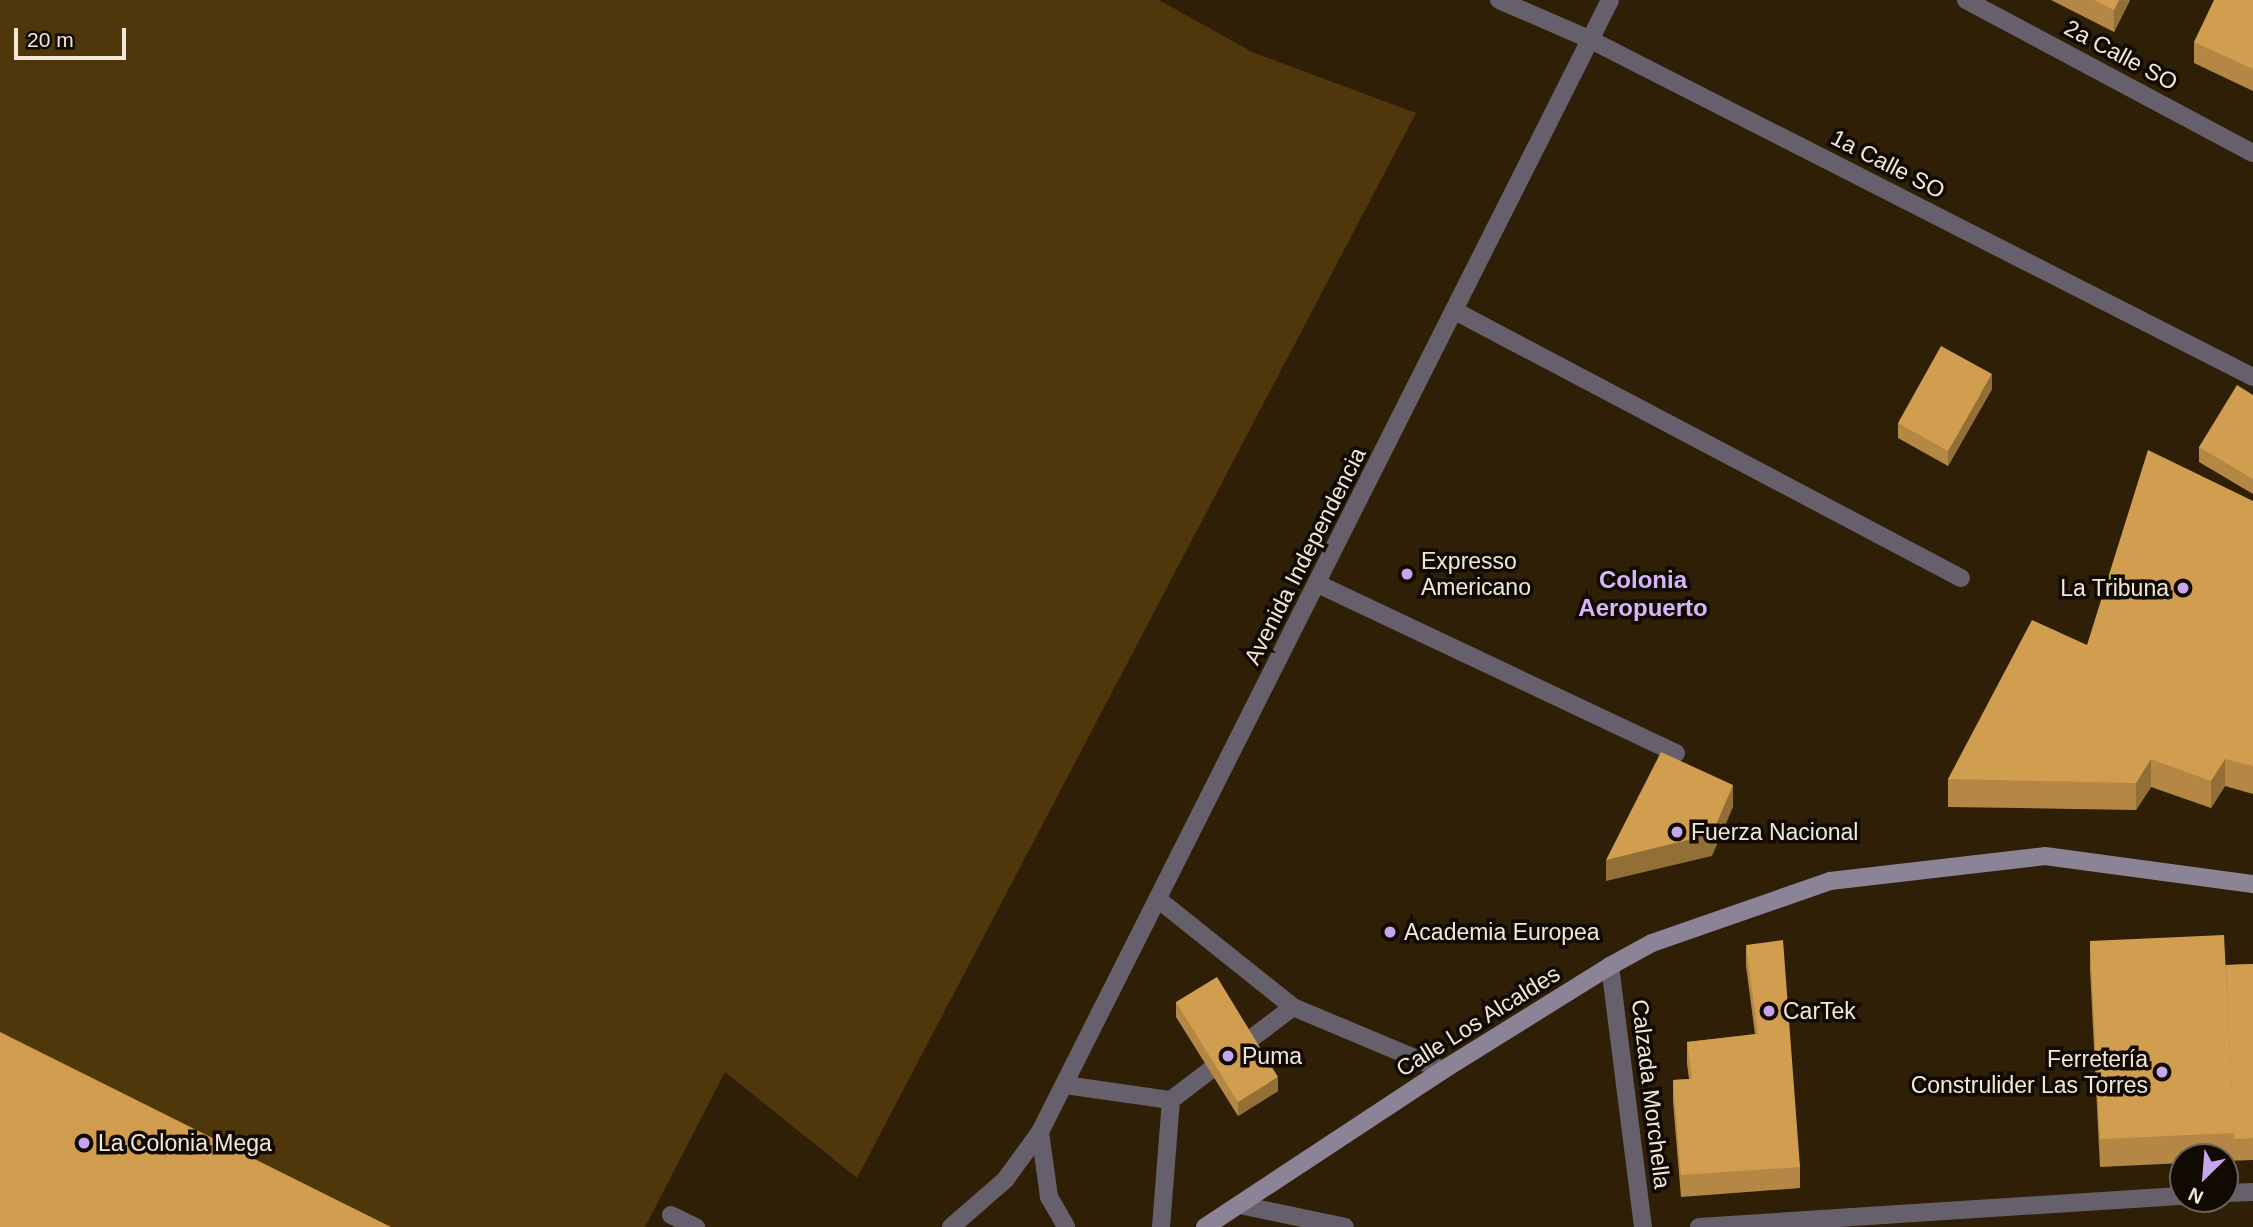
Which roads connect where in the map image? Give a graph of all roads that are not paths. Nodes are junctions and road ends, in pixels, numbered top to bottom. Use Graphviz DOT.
graph roads {
  1 [pos="1499,0"];
  2 [pos="1610,0"];
  3 [pos="1966,0"];
  4 [pos="1589,39"];
  5 [pos="2253,153"];
  6 [pos="1455,311"];
  7 [pos="2253,377"];
  8 [pos="1961,578"];
  9 [pos="1318,584"];
  10 [pos="1676,753"];
  11 [pos="2253,884"];
  12 [pos="1158,900"];
  13 [pos="1610,966"];
  14 [pos="1293,1007"];
  15 [pos="1248,1041"];
  16 [pos="1443,1070"];
  17 [pos="1209,1071"];
  18 [pos="1065,1085"];
  19 [pos="1171,1100"];
  20 [pos="1040,1132"];
  21 [pos="2169,1197"];
  22 [pos="1240,1205"];
  23 [pos="671,1215"];
  24 [pos="696,1227"];
  25 [pos="951,1227"];
  26 [pos="1066,1227"];
  27 [pos="1161,1227"];
  28 [pos="1205,1227"];
  29 [pos="1345,1227"];
  30 [pos="1643,1227"];
  31 [pos="1699,1227"];
  1 -- 4 [label="street, 1a Calle SO"];
  2 -- 4 [label="street, Avenida Independencia"];
  3 -- 5 [label="street, 2a Calle SO"];
  4 -- 6 [label="street, Avenida Independencia"];
  4 -- 7 [label="street, 1a Calle SO"];
  6 -- 8 [label="street"];
  6 -- 9 [label="street, Avenida Independencia"];
  9 -- 10 [label="street"];
  9 -- 12 [label="street, Avenida Independencia"];
  11 -- 13 [label="main road, Calle Los Alcaldes"];
  12 -- 14 [label="street"];
  12 -- 18 [label="street, Avenida Independencia"];
  13 -- 16 [label="main road, Calle Los Alcaldes"];
  13 -- 30 [label="street, Calzada Morchella"];
  14 -- 15 [label="street"];
  14 -- 16 [label="street"];
  16 -- 22 [label="main road, Calle Los Alcaldes"];
  17 -- 19 [label="street"];
  18 -- 19 [label="street"];
  18 -- 20 [label="street, Avenida Independencia"];
  19 -- 27 [label="street"];
  20 -- 25 [label="street, Avenida Independencia"];
  20 -- 26 [label="street"];
  21 -- 31 [label="street"];
  22 -- 28 [label="main road, Calle Los Alcaldes"];
  22 -- 29 [label="street"];
  23 -- 24 [label="street"];
}
